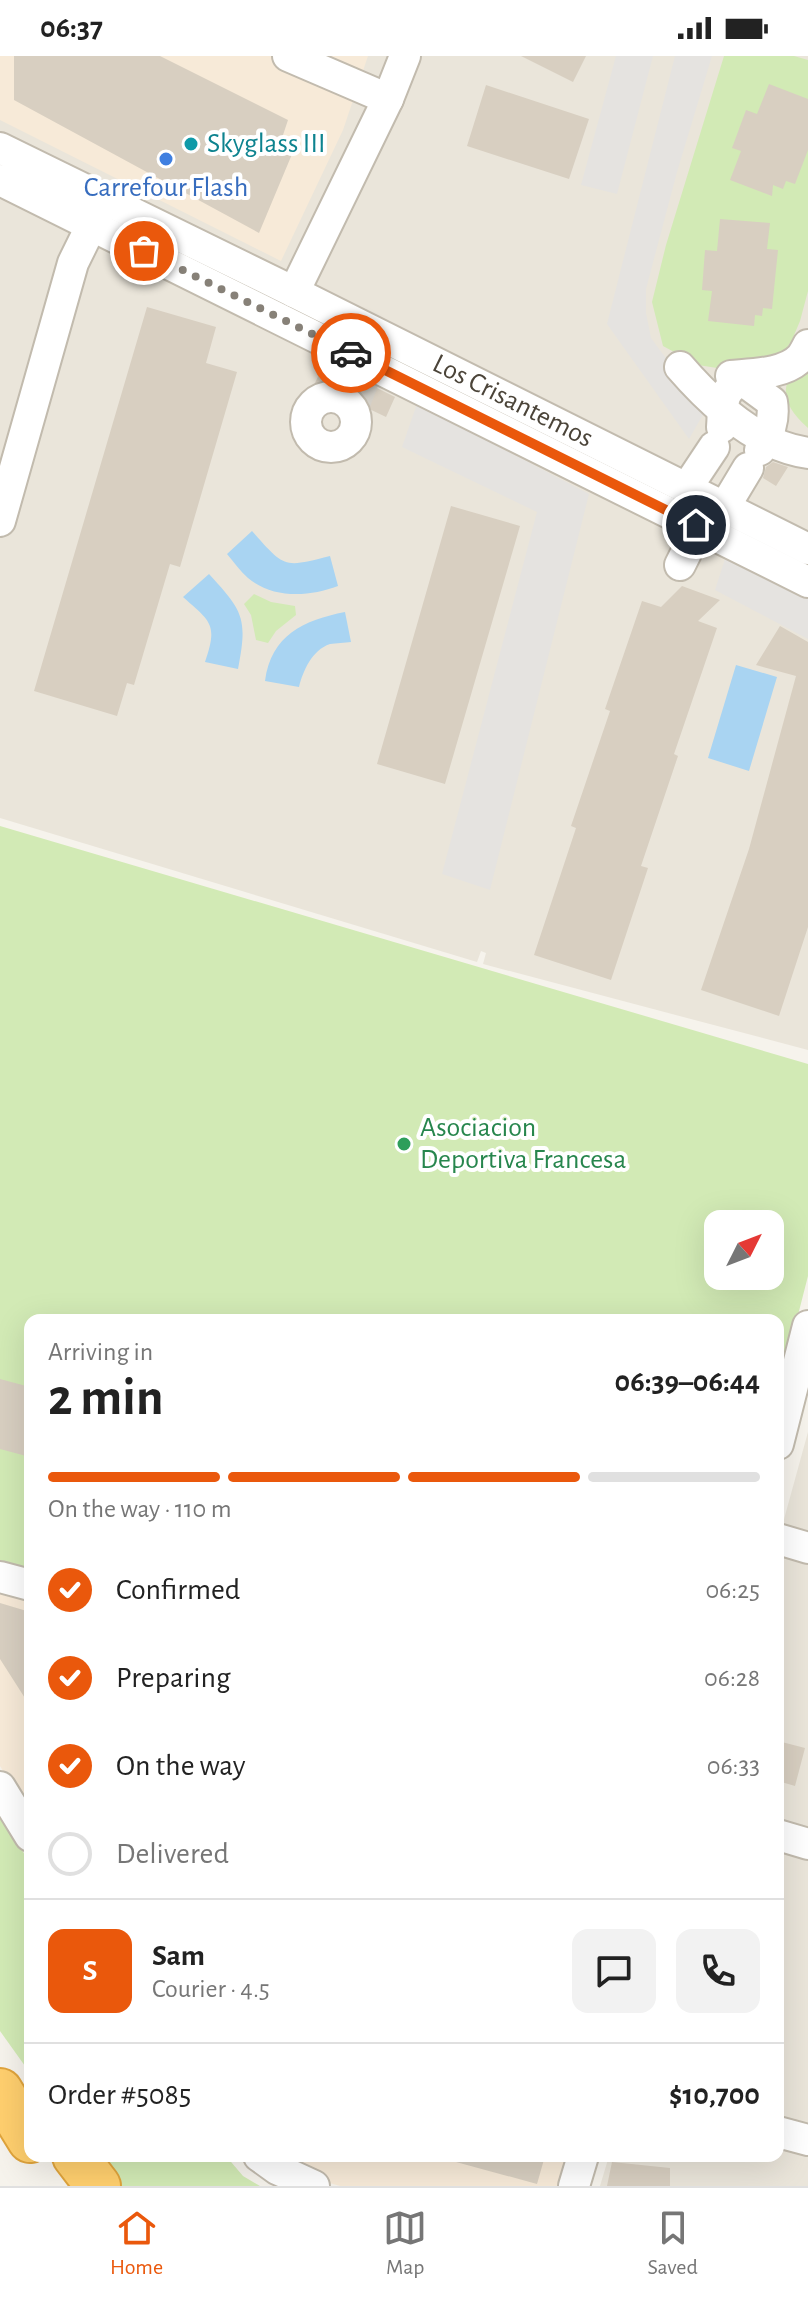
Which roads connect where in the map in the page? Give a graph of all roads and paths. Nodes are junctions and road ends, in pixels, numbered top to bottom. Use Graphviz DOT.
graph roads {
  1 [pos="288,56"];
  2 [pos="405,56"];
  3 [pos="328,64"];
  4 [pos="388,99"];
  5 [pos="0,148"];
  6 [pos="0,180"];
  7 [pos="98,213"];
  8 [pos="294,292"];
  9 [pos="808,345"];
  10 [pos="351,370"];
  11 [pos="736,378"];
  12 [pos="772,402"];
  13 [pos="719,429"];
  14 [pos="808,443"];
  15 [pos="758,452"];
  16 [pos="808,453"];
  17 [pos="0,521"];
  18 [pos="696,525"];
  19 [pos="808,549"];
  20 [pos="808,582"];
  21 [pos="808,1326"];
  22 [pos="784,1420"];
  23 [pos="784,1541"];
  24 [pos="808,1548"];
  25 [pos="0,1577"];
  26 [pos="24,1583"];
  27 [pos="0,1787"];
  28 [pos="24,1826"];
  29 [pos="784,1837"];
  30 [pos="808,1844"];
  31 [pos="0,2061"];
  32 [pos="0,2091"];
  33 [pos="24,2091"];
  34 [pos="24,2130"];
  35 [pos="784,2134"];
  36 [pos="808,2140"];
  37 [pos="44,2162"];
  38 [pos="80,2162"];
  39 [pos="267,2162"];
  40 [pos="581,2162"];
  41 [pos="59,2186"];
  42 [pos="98,2186"];
  43 [pos="314,2186"];
  44 [pos="574,2186"];
  1 -- 3 [label="street"];
  2 -- 4 [label="street"];
  3 -- 4 [label="street"];
  4 -- 8 [label="street"];
  5 -- 7 [label="street, Los Crisantemos"];
  6 -- 7 [label="street, Los Crisantemos"];
  7 -- 8 [label="street, Los Crisantemos"];
  7 -- 10 [label="street, Los Crisantemos"];
  7 -- 17 [label="street"];
  8 -- 10 [label="street, Los Crisantemos"];
  9 -- 11 [label="street"];
  10 -- 18 [label="street, Los Crisantemos"];
  11 -- 12 [label="street"];
  11 -- 13 [label="street"];
  11 -- 13 [label="street"];
  12 -- 14 [label="street"];
  12 -- 15 [label="street"];
  13 -- 15 [label="street"];
  13 -- 18 [label="street"];
  15 -- 16 [label="street"];
  15 -- 18 [label="street"];
  18 -- 19 [label="street, Los Crisantemos"];
  18 -- 20 [label="street, Los Crisantemos"];
  21 -- 22 [label="street"];
  23 -- 24 [label="street"];
  25 -- 26 [label="street"];
  27 -- 28 [label="street"];
  29 -- 30 [label="street"];
  31 -- 33 [label="highway"];
  32 -- 34 [label="highway"];
  35 -- 36 [label="street"];
  37 -- 41 [label="highway"];
  38 -- 42 [label="highway"];
  39 -- 43 [label="street"];
  40 -- 44 [label="street"];
}
